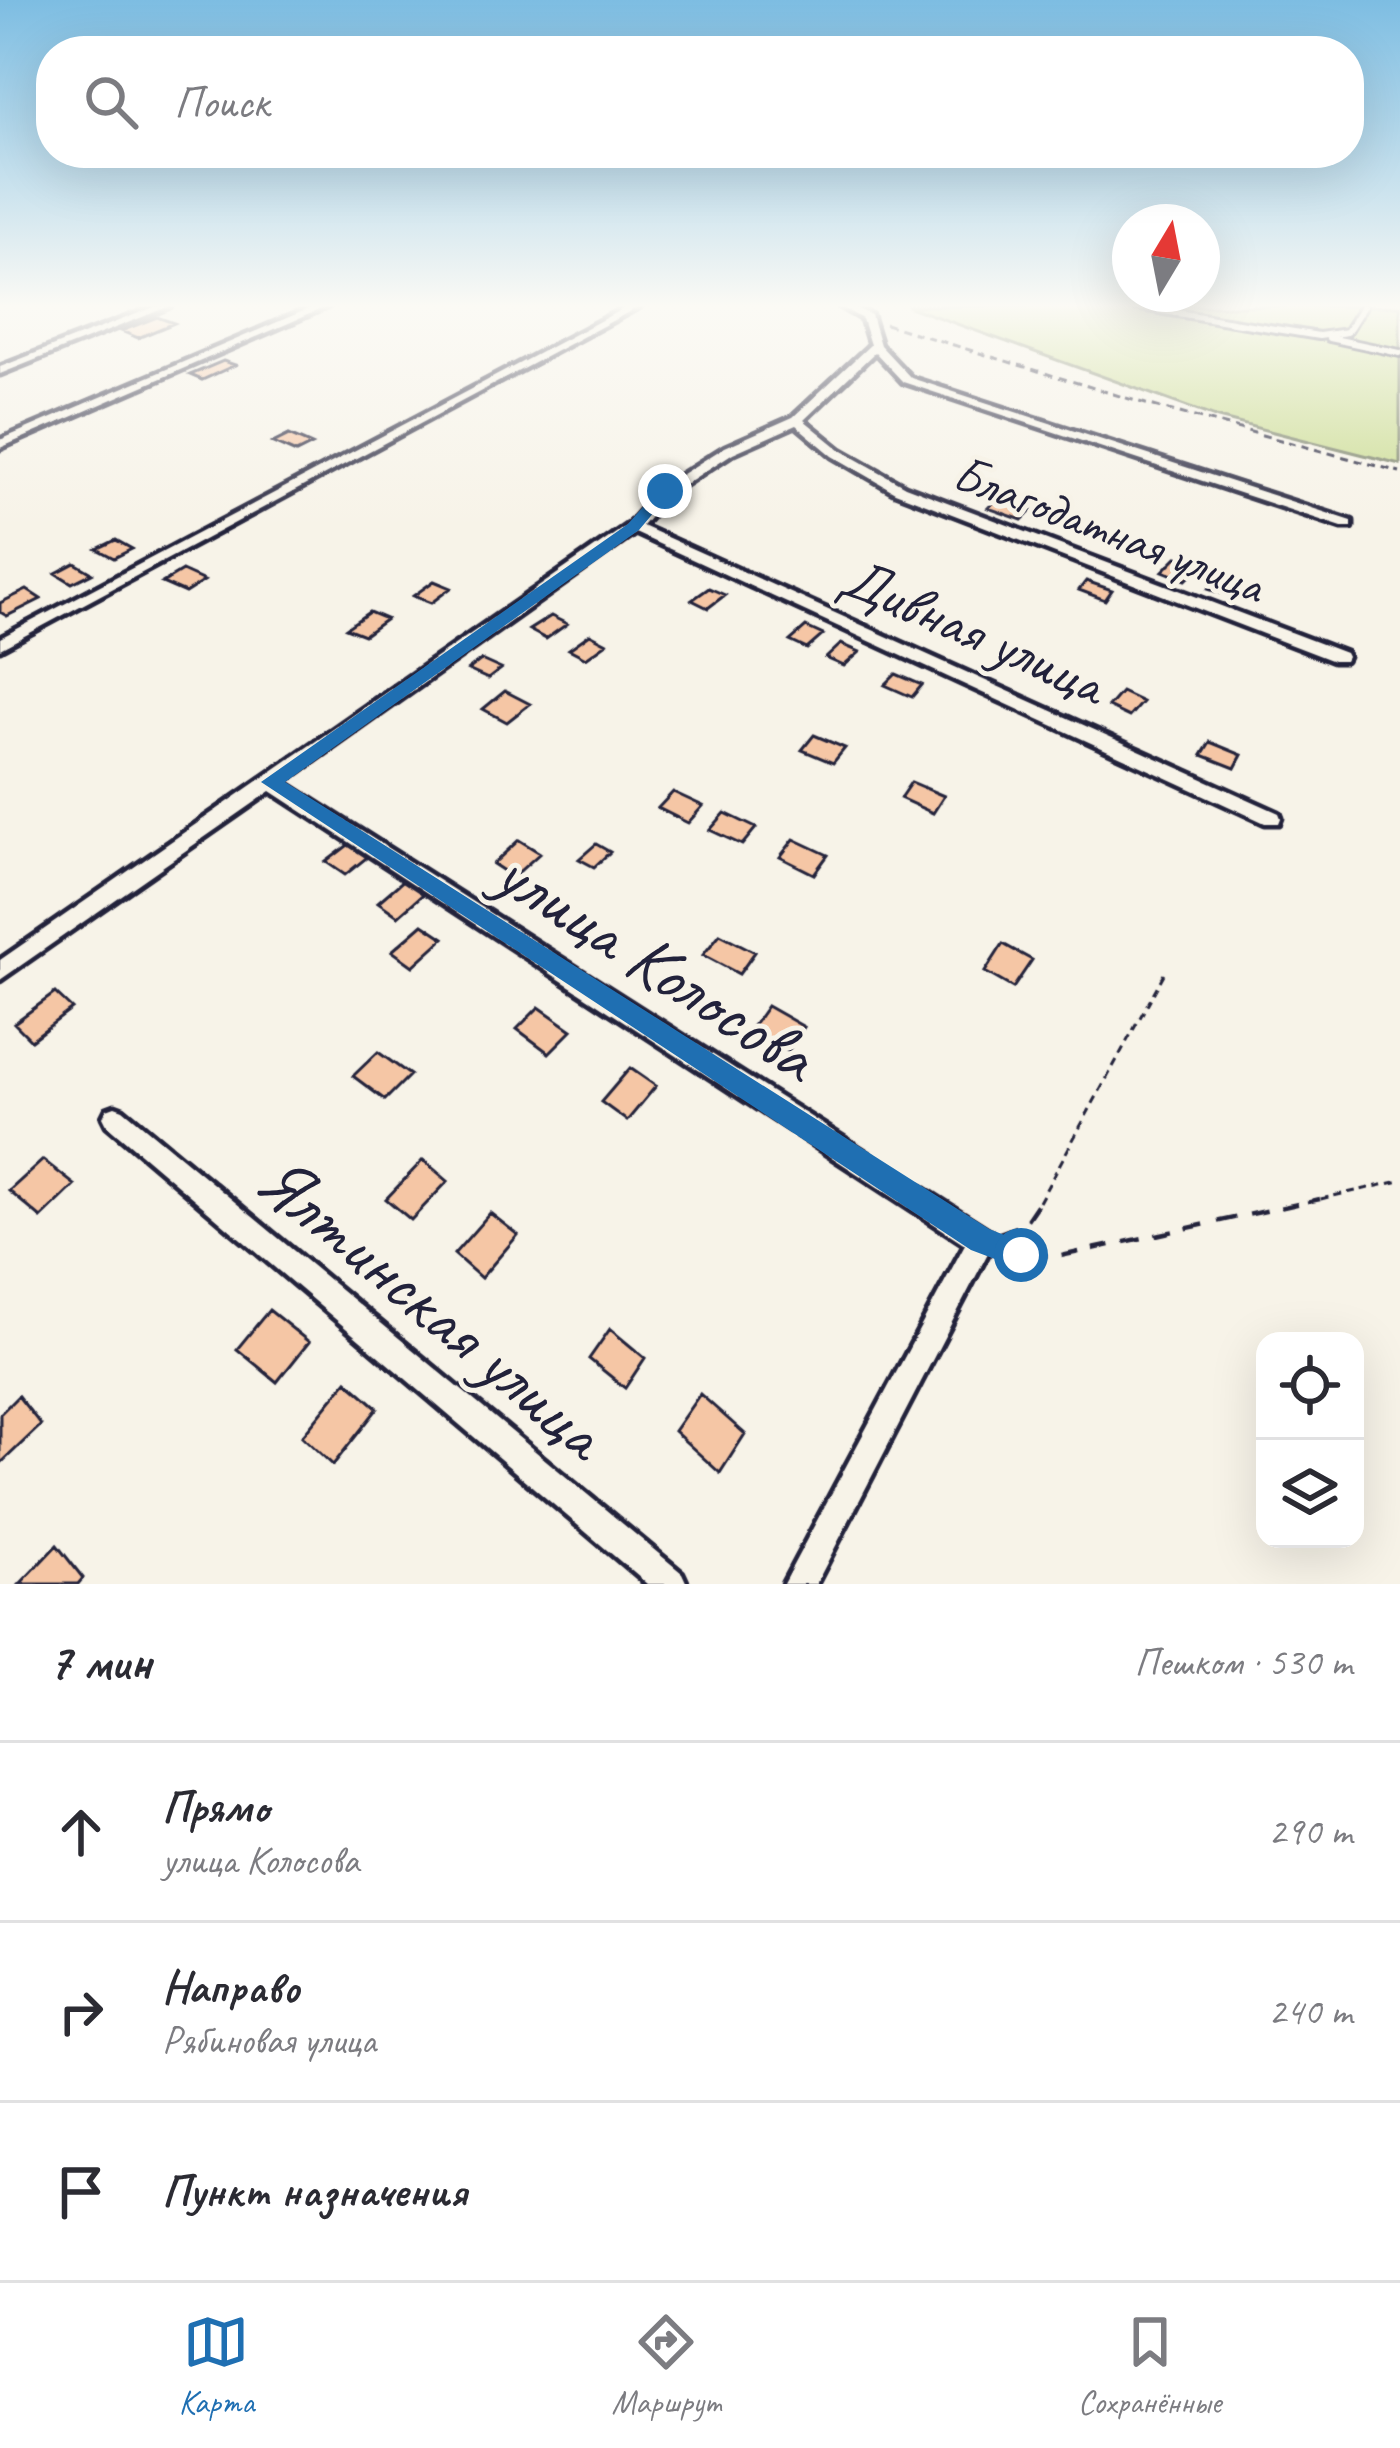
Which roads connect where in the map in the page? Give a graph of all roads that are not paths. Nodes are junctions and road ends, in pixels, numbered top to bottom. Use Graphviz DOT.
graph roads {
  1 [pos="150,380"];
  2 [pos="496,380"];
  3 [pos="839,380"];
  4 [pos="907,380"];
  5 [pos="797,420"];
  6 [pos="0,444"];
  7 [pos="1347,524"];
  8 [pos="634,527"];
  9 [pos="0,644"];
  10 [pos="1339,657"];
  11 [pos="271,782"];
  12 [pos="1272,818"];
  13 [pos="0,970"];
  14 [pos="115,1118"];
  15 [pos="671,1584"];
  16 [pos="800,1584"];
  1 -- 6 [label="street"];
  2 -- 9 [label="street"];
  3 -- 5 [label="street"];
  4 -- 7 [label="street"];
  5 -- 8 [label="street"];
  5 -- 10 [label="street, Благодатная улица"];
  8 -- 11 [label="street"];
  8 -- 12 [label="street, Дивная улица"];
  11 -- 13 [label="street"];
  11 -- 16 [label="street, улица Колосова"];
  14 -- 15 [label="street, Ялтинская улица"];
}
